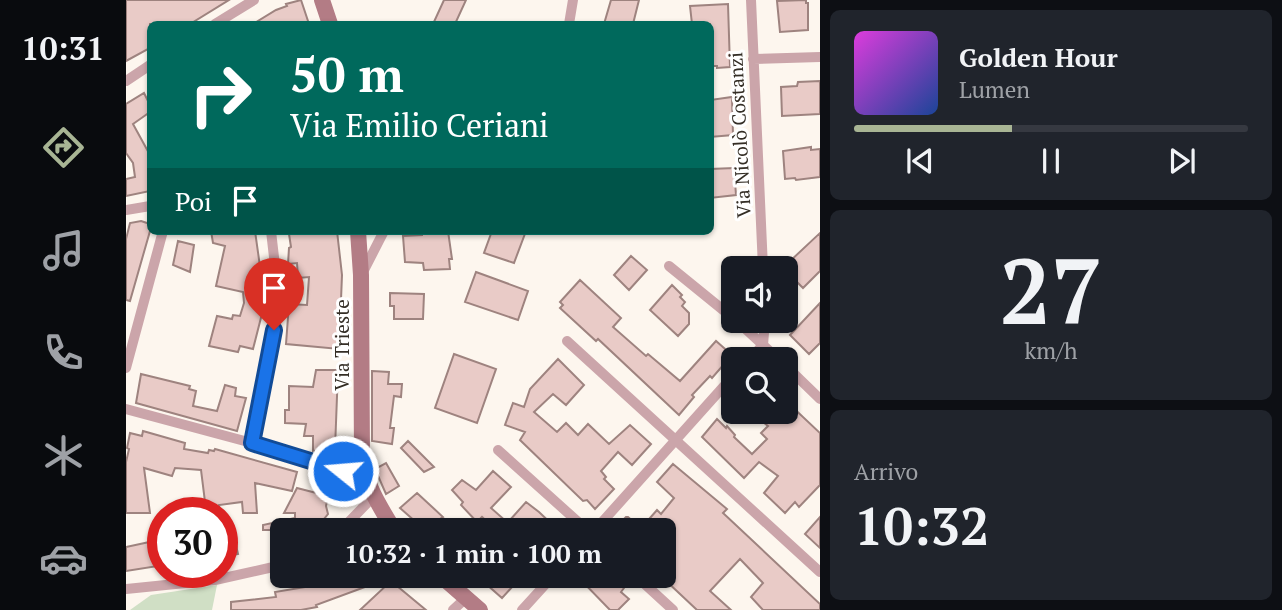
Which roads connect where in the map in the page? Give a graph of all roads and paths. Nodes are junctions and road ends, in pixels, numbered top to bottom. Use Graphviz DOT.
graph roads {
  1 [pos="254,0"];
  2 [pos="322,0"];
  3 [pos="573,0"];
  4 [pos="751,0"];
  5 [pos="220,21"];
  6 [pos="329,21"];
  7 [pos="570,21"];
  8 [pos="820,57"];
  9 [pos="753,59"];
  10 [pos="147,67"];
  11 [pos="126,81"];
  12 [pos="147,206"];
  13 [pos="126,210"];
  14 [pos="162,235"];
  15 [pos="271,235"];
  16 [pos="358,235"];
  17 [pos="382,235"];
  18 [pos="762,256"];
  19 [pos="669,266"];
  20 [pos="361,275"];
  21 [pos="721,308"];
  22 [pos="750,333"];
  23 [pos="764,333"];
  24 [pos="568,341"];
  25 [pos="763,345"];
  26 [pos="126,368"];
  27 [pos="798,378"];
  28 [pos="721,390"];
  29 [pos="820,399"];
  30 [pos="126,409"];
  31 [pos="677,439"];
  32 [pos="252,443"];
  33 [pos="498,450"];
  34 [pos="365,479"];
  35 [pos="373,497"];
  36 [pos="353,518"];
  37 [pos="386,518"];
  38 [pos="574,518"];
  39 [pos="606,518"];
  40 [pos="270,568"];
  41 [pos="820,572"];
  42 [pos="455,588"];
  43 [pos="542,588"];
  44 [pos="649,588"];
  45 [pos="126,589"];
  46 [pos="466,598"];
  47 [pos="453,610"];
  48 [pos="480,610"];
  49 [pos="522,610"];
  50 [pos="673,610"];
  1 -- 5 [label="street"];
  2 -- 6 [label="street"];
  3 -- 7 [label="street"];
  4 -- 9 [label="street, Via Nicolò Costanzi"];
  8 -- 9 [label="street"];
  9 -- 18 [label="street, Via Nicolò Costanzi"];
  10 -- 11 [label="street"];
  12 -- 13 [label="street"];
  14 -- 26 [label="street"];
  15 -- 32 [label="street"];
  16 -- 20 [label="street, Via Trieste"];
  17 -- 20 [label="street"];
  19 -- 21 [label="street"];
  20 -- 34 [label="street, Via Trieste"];
  22 -- 25 [label="street"];
  23 -- 25 [label="street"];
  24 -- 31 [label="street"];
  27 -- 29 [label="street"];
  28 -- 31 [label="street"];
  30 -- 32 [label="street"];
  31 -- 39 [label="street"];
  31 -- 41 [label="street"];
  32 -- 34 [label="street"];
  33 -- 38 [label="street"];
  34 -- 35 [label="street, Via Trieste"];
  35 -- 36 [label="street"];
  35 -- 37 [label="street, Via Trieste"];
  40 -- 45 [label="street"];
  42 -- 46 [label="street"];
  43 -- 49 [label="street"];
  44 -- 50 [label="street"];
  46 -- 47 [label="street"];
  46 -- 48 [label="street"];
}
